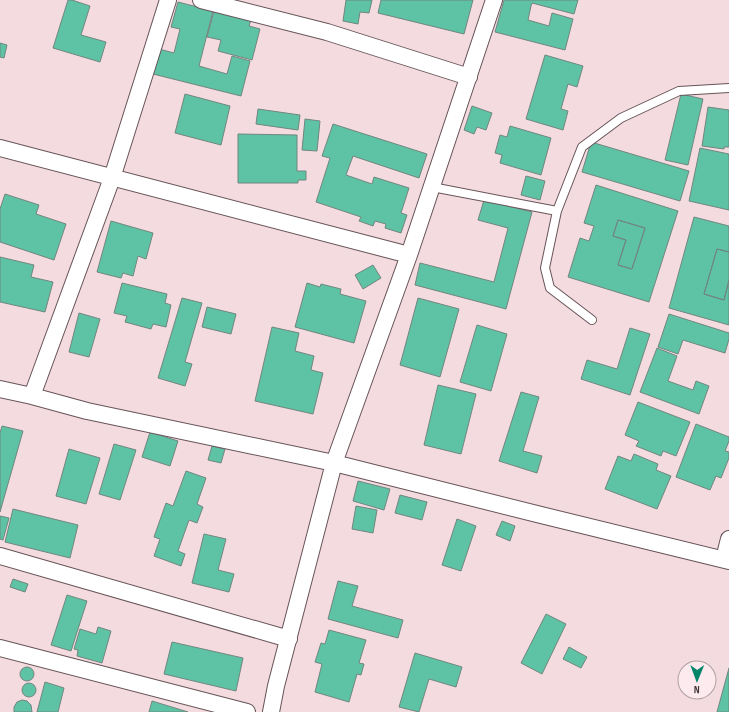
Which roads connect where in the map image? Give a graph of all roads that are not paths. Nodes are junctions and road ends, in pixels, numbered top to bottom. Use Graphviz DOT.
graph roads {
  1 [pos="168,0"];
  2 [pos="201,0"];
  3 [pos="494,0"];
  4 [pos="469,77"];
  5 [pos="729,88"];
  6 [pos="0,148"];
  7 [pos="112,178"];
  8 [pos="432,187"];
  9 [pos="557,210"];
  10 [pos="409,255"];
  11 [pos="592,320"];
  12 [pos="0,389"];
  13 [pos="32,396"];
  14 [pos="334,463"];
  15 [pos="729,540"];
  16 [pos="0,556"];
  17 [pos="726,560"];
  18 [pos="288,639"];
  19 [pos="0,648"];
  20 [pos="247,712"];
  21 [pos="271,712"];
  1 -- 7 [label="street"];
  2 -- 4 [label="street"];
  3 -- 4 [label="street"];
  4 -- 8 [label="street"];
  5 -- 9 [label="lane"];
  6 -- 7 [label="street"];
  7 -- 10 [label="street"];
  7 -- 13 [label="street"];
  8 -- 9 [label="lane"];
  8 -- 10 [label="street"];
  9 -- 11 [label="lane"];
  10 -- 14 [label="street"];
  12 -- 13 [label="street"];
  13 -- 14 [label="street"];
  14 -- 17 [label="street"];
  14 -- 18 [label="street"];
  15 -- 17 [label="street"];
  16 -- 18 [label="street"];
  18 -- 21 [label="street"];
  19 -- 20 [label="street"];
}
